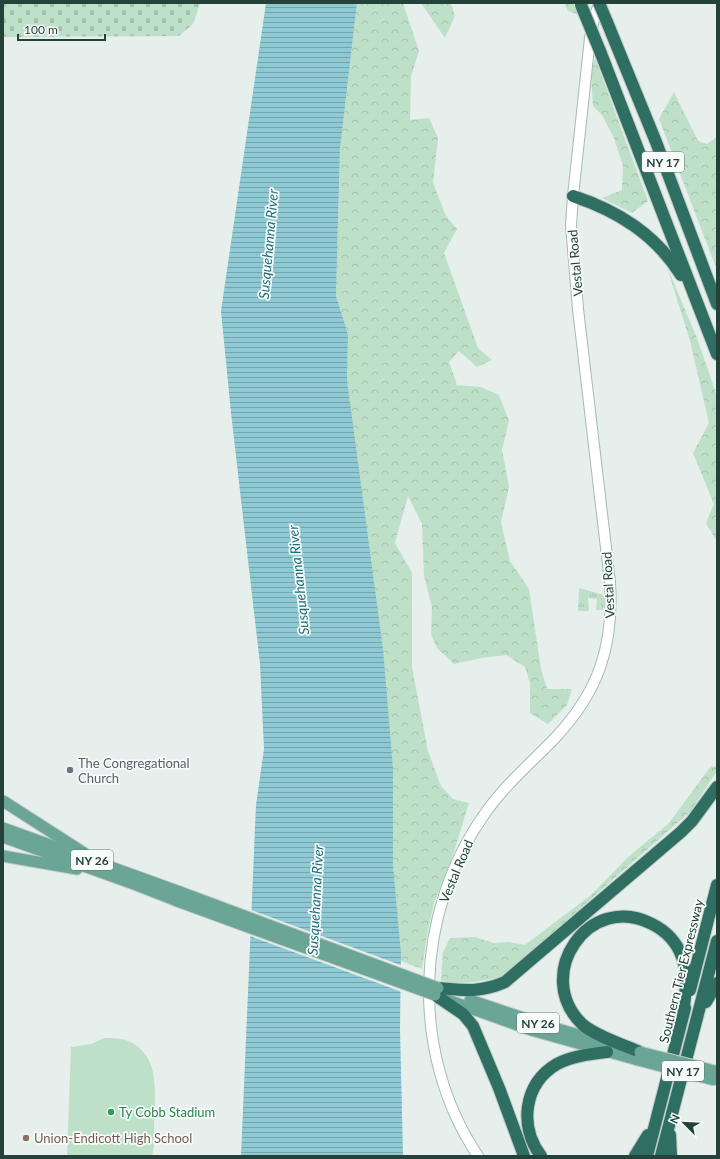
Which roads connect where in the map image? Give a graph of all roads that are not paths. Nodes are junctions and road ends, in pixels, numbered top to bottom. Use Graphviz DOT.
graph roads {
  1 [pos="599,3"];
  2 [pos="580,4"];
  3 [pos="573,196"];
  4 [pos="717,304"];
  5 [pos="699,308"];
  6 [pos="717,354"];
  7 [pos="717,787"];
  8 [pos="3,801"];
  9 [pos="3,828"];
  10 [pos="3,837"];
  11 [pos="3,856"];
  12 [pos="113,868"];
  13 [pos="100,871"];
  14 [pos="717,885"];
  15 [pos="178,896"];
  16 [pos="717,941"];
  17 [pos="717,983"];
  18 [pos="437,991"];
  19 [pos="683,1015"];
  20 [pos="697,1017"];
  21 [pos="608,1052"];
  22 [pos="639,1056"];
  23 [pos="716,1075"];
  24 [pos="656,1122"];
  25 [pos="669,1125"];
  26 [pos="478,1156"];
  27 [pos="524,1156"];
  28 [pos="541,1156"];
  29 [pos="636,1156"];
  30 [pos="647,1156"];
  31 [pos="661,1156"];
  32 [pos="671,1156"];
  1 -- 3 [label="street, Vestal Road"];
  1 -- 4 [label="highway, NY 17, bridge"];
  2 -- 5 [label="highway, NY 17, bridge"];
  3 -- 5 [label="highway"];
  3 -- 26 [label="street, Vestal Road"];
  5 -- 6 [label="highway, NY 17"];
  7 -- 18 [label="highway"];
  8 -- 12 [label="main road"];
  9 -- 12 [label="main road, NY 26"];
  10 -- 13 [label="main road"];
  11 -- 13 [label="main road, NY 26"];
  12 -- 15 [label="main road, NY 26"];
  13 -- 15 [label="main road, NY 26"];
  14 -- 19 [label="highway, Southern Tier Expressway / NY 17"];
  15 -- 18 [label="main road, NY 26, bridge"];
  16 -- 20 [label="highway, Southern Tier Expressway / NY 17"];
  17 -- 20 [label="highway"];
  18 -- 21 [label="main road, NY 26"];
  18 -- 22 [label="main road, NY 26"];
  18 -- 27 [label="highway"];
  19 -- 22 [label="highway"];
  19 -- 24 [label="highway, Southern Tier Expressway / NY 17"];
  20 -- 25 [label="highway, Southern Tier Expressway / NY 17"];
  21 -- 22 [label="main road, NY 26"];
  21 -- 28 [label="highway"];
  22 -- 23 [label="main road, NY 26, bridge"];
  24 -- 29 [label="highway"];
  24 -- 30 [label="highway, Southern Tier Expressway / NY 17"];
  25 -- 31 [label="highway, Southern Tier Expressway / NY 17"];
  25 -- 32 [label="highway"];
}
